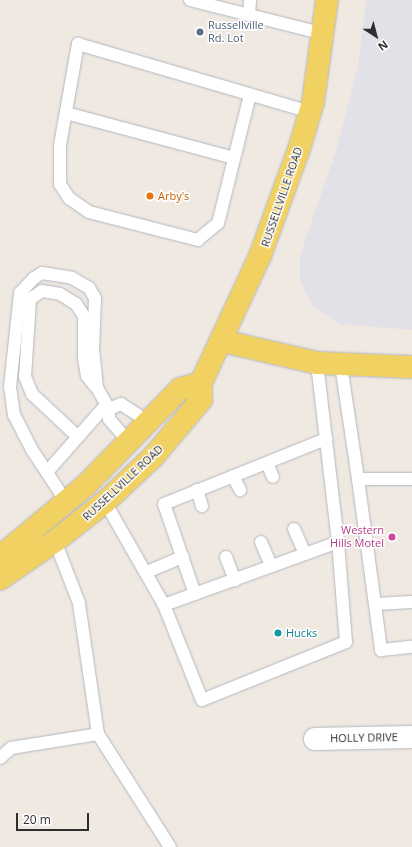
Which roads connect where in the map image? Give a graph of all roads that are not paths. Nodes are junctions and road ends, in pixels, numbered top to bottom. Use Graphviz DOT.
graph roads {
  1 [pos="190,0"];
  2 [pos="250,0"];
  3 [pos="327,0"];
  4 [pos="249,15"];
  5 [pos="324,34"];
  6 [pos="250,95"];
  7 [pos="310,112"];
  8 [pos="66,113"];
  9 [pos="234,158"];
  10 [pos="222,341"];
  11 [pos="317,363"];
  12 [pos="341,365"];
  13 [pos="412,367"];
  14 [pos="201,383"];
  15 [pos="97,388"];
  16 [pos="108,407"];
  17 [pos="149,422"];
  18 [pos="78,437"];
  19 [pos="326,439"];
  20 [pos="130,443"];
  21 [pos="267,463"];
  22 [pos="47,472"];
  23 [pos="233,476"];
  24 [pos="273,477"];
  25 [pos="358,479"];
  26 [pos="412,479"];
  27 [pos="197,490"];
  28 [pos="240,490"];
  29 [pos="105,502"];
  30 [pos="67,503"];
  31 [pos="202,506"];
  32 [pos="294,529"];
  33 [pos="55,541"];
  34 [pos="261,542"];
  35 [pos="338,542"];
  36 [pos="305,554"];
  37 [pos="0,557"];
  38 [pos="226,557"];
  39 [pos="183,558"];
  40 [pos="271,566"];
  41 [pos="147,572"];
  42 [pos="0,579"];
  43 [pos="235,580"];
  44 [pos="195,594"];
  45 [pos="412,602"];
  46 [pos="376,604"];
  47 [pos="164,605"];
  48 [pos="412,647"];
  49 [pos="98,734"];
  50 [pos="412,737"];
  51 [pos="315,739"];
  52 [pos="0,758"];
  53 [pos="170,847"];
  1 -- 4 [label="lane"];
  2 -- 4 [label="lane"];
  3 -- 5 [label="main road, RUSSELLVILLE ROAD"];
  4 -- 5 [label="lane"];
  5 -- 7 [label="main road, RUSSELLVILLE ROAD"];
  6 -- 7 [label="lane"];
  6 -- 8 [label="lane"];
  6 -- 9 [label="lane"];
  7 -- 10 [label="main road, RUSSELLVILLE ROAD"];
  8 -- 9 [label="lane"];
  8 -- 9 [label="lane"];
  10 -- 11 [label="main road"];
  10 -- 14 [label="main road, RUSSELLVILLE ROAD"];
  11 -- 12 [label="main road"];
  11 -- 19 [label="lane"];
  12 -- 13 [label="main road"];
  12 -- 25 [label="lane"];
  14 -- 17 [label="main road"];
  14 -- 29 [label="main road, RUSSELLVILLE ROAD"];
  15 -- 16 [label="lane"];
  15 -- 18 [label="lane"];
  15 -- 22 [label="lane"];
  16 -- 17 [label="lane"];
  16 -- 18 [label="lane"];
  16 -- 20 [label="lane"];
  17 -- 20 [label="main road"];
  18 -- 22 [label="lane"];
  19 -- 21 [label="lane"];
  19 -- 35 [label="lane"];
  20 -- 30 [label="main road"];
  21 -- 23 [label="lane"];
  21 -- 24 [label="lane"];
  22 -- 30 [label="lane"];
  23 -- 27 [label="lane"];
  23 -- 28 [label="lane"];
  25 -- 26 [label="lane"];
  25 -- 46 [label="lane"];
  27 -- 31 [label="lane"];
  27 -- 39 [label="lane"];
  29 -- 33 [label="main road, RUSSELLVILLE ROAD"];
  29 -- 41 [label="lane"];
  30 -- 37 [label="main road"];
  32 -- 36 [label="lane"];
  33 -- 42 [label="main road, RUSSELLVILLE ROAD"];
  33 -- 49 [label="lane"];
  34 -- 40 [label="lane"];
  35 -- 36 [label="lane"];
  35 -- 47 [label="lane"];
  36 -- 40 [label="lane"];
  38 -- 43 [label="lane"];
  39 -- 41 [label="lane"];
  39 -- 44 [label="lane"];
  40 -- 43 [label="lane"];
  41 -- 47 [label="lane"];
  43 -- 44 [label="lane"];
  44 -- 47 [label="lane"];
  45 -- 46 [label="lane"];
  46 -- 48 [label="lane"];
  49 -- 52 [label="lane"];
  49 -- 53 [label="lane"];
  50 -- 51 [label="street, HOLLY DRIVE"];
}
